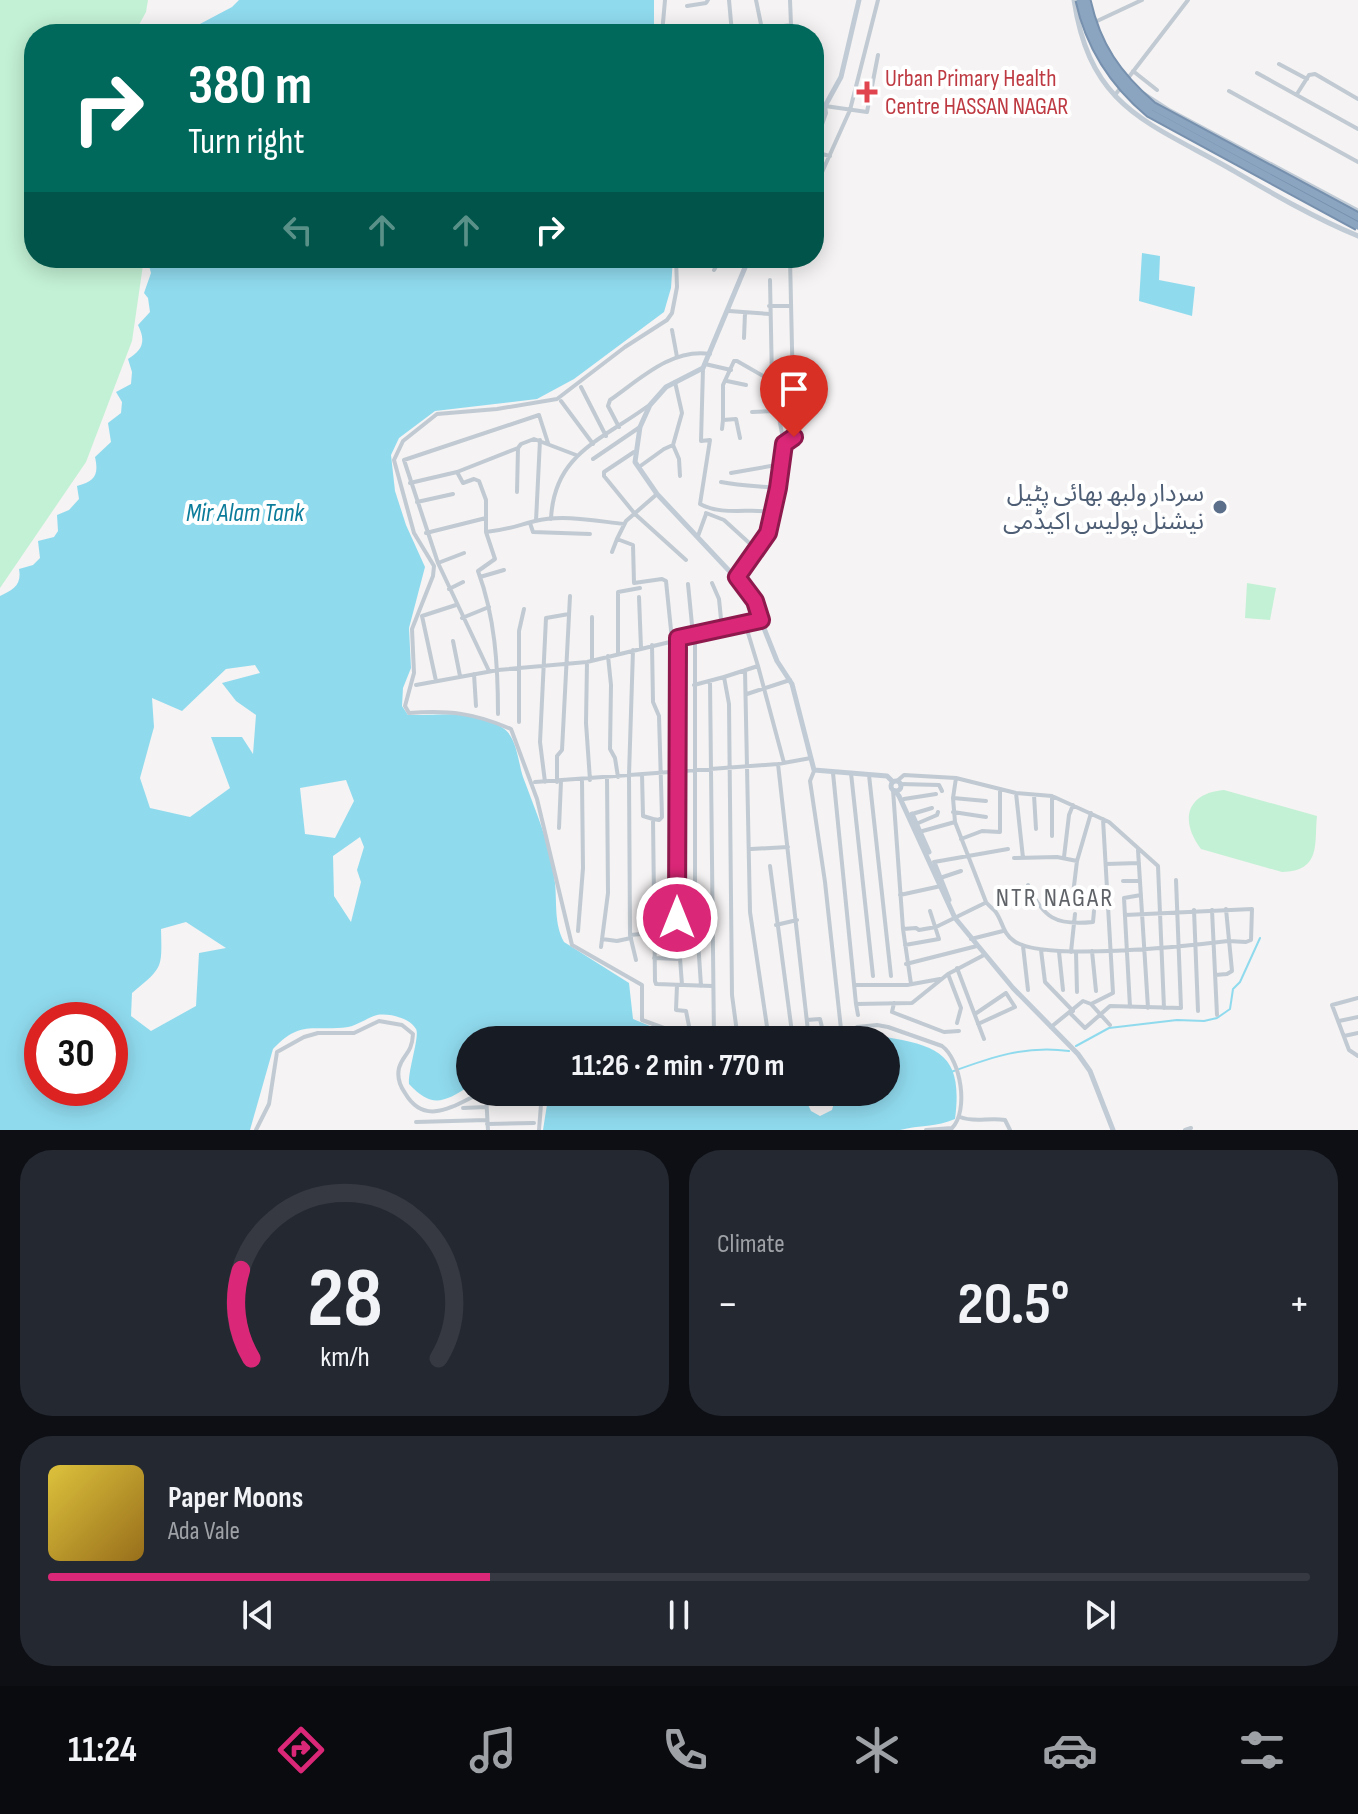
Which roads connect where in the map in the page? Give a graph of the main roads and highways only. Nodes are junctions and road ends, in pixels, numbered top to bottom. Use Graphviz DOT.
graph roads {
  1 [pos="859,0"];
  2 [pos="1082,0"];
  3 [pos="824,106"];
  4 [pos="1358,214"];
  5 [pos="1358,226"];
  6 [pos="1358,236"];
  7 [pos="745,268"];
  8 [pos="896,786"];
  9 [pos="919,832"];
  10 [pos="941,885"];
  11 [pos="1113,1130"];
  1 -- 3 [label="main road"];
  2 -- 4 [label="main road"];
  2 -- 4 [label="highway, bridge"];
  2 -- 5 [label="highway, bridge"];
  2 -- 6 [label="main road"];
  7 -- 8 [label="main road"];
  8 -- 9 [label="main road"];
  8 -- 9 [label="main road"];
  9 -- 10 [label="main road"];
  9 -- 10 [label="main road"];
  10 -- 11 [label="main road"];
}
